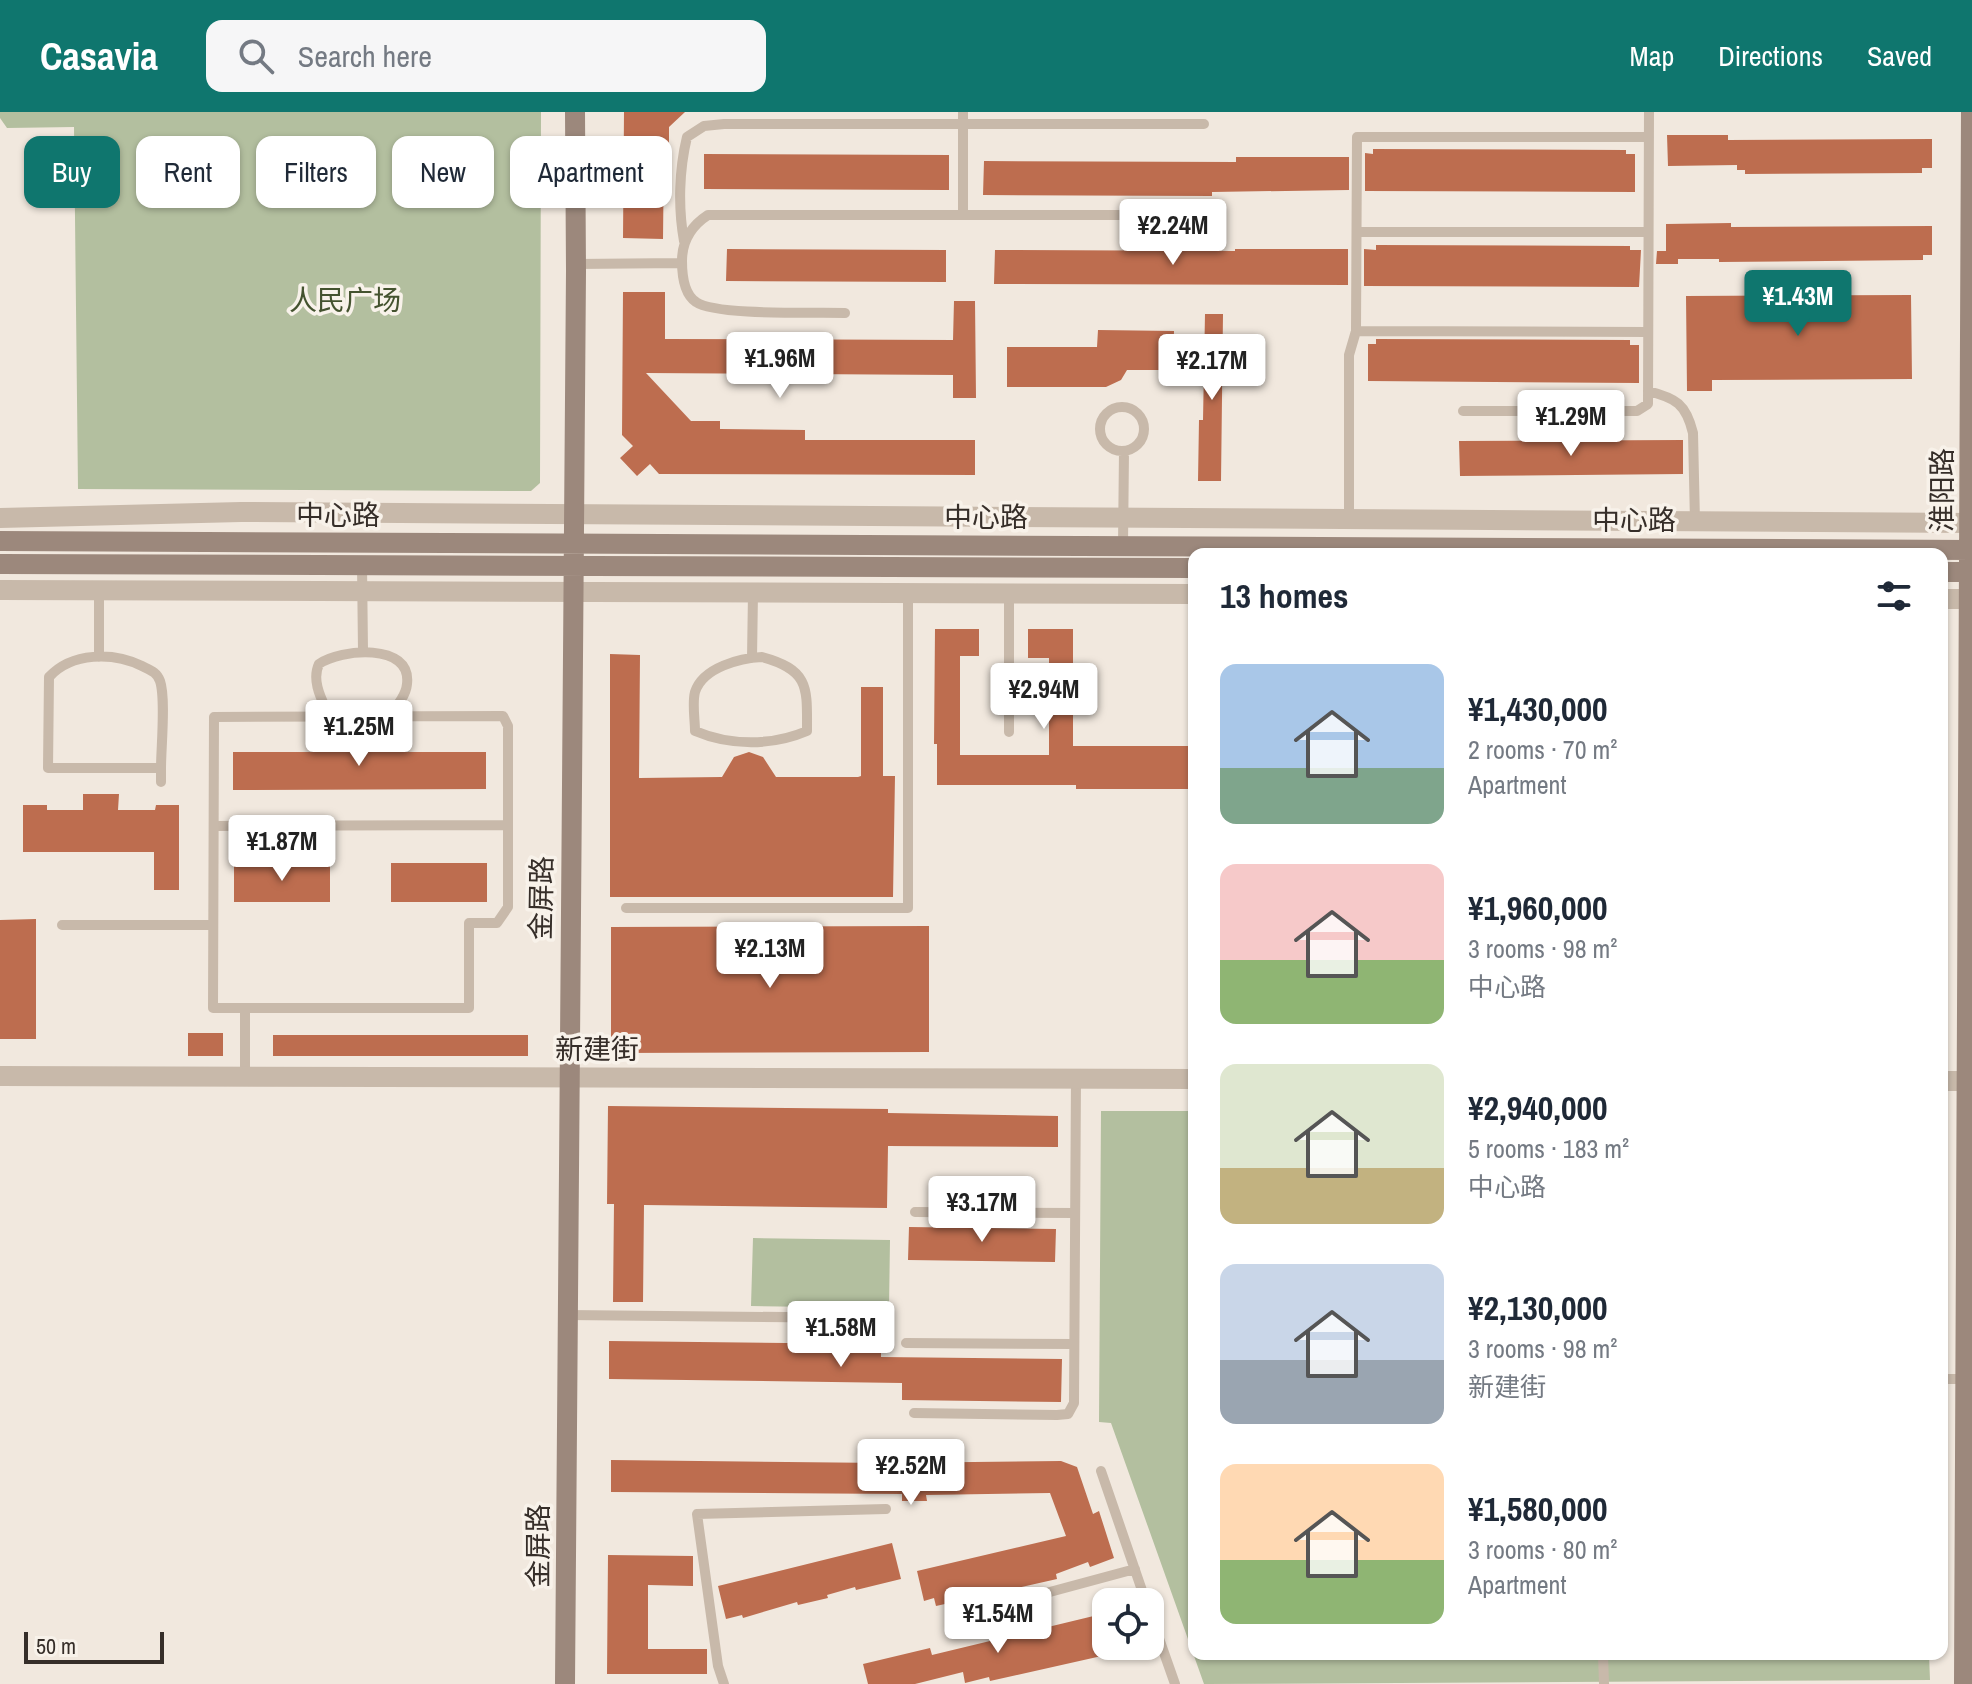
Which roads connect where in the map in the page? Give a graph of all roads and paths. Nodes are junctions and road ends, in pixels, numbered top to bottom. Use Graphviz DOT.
graph roads {
  1 [pos="575,112"];
  2 [pos="1649,112"];
  3 [pos="1971,112"];
  4 [pos="963,118"];
  5 [pos="1204,124"];
  6 [pos="1649,137"];
  7 [pos="963,215"];
  8 [pos="1189,215"];
  9 [pos="1357,232"];
  10 [pos="1648,232"];
  11 [pos="685,242"];
  12 [pos="682,263"];
  13 [pos="576,264"];
  14 [pos="845,313"];
  15 [pos="1356,331"];
  16 [pos="1648,332"];
  17 [pos="1648,391"];
  18 [pos="1463,411"];
  19 [pos="1124,451"];
  20 [pos="573,514"];
  21 [pos="0,518"];
  22 [pos="1123,518"];
  23 [pos="1349,519"];
  24 [pos="1695,522"];
  25 [pos="1971,523"];
  26 [pos="0,541"];
  27 [pos="573,544"];
  28 [pos="1123,545"];
  29 [pos="1632,548"];
  30 [pos="1948,550"];
  31 [pos="1971,550"];
  32 [pos="0,564"];
  33 [pos="362,565"];
  34 [pos="573,566"];
  35 [pos="1188,568"];
  36 [pos="1948,572"];
  37 [pos="1971,572"];
  38 [pos="0,590"];
  39 [pos="99,591"];
  40 [pos="362,592"];
  41 [pos="572,592"];
  42 [pos="753,593"];
  43 [pos="908,593"];
  44 [pos="1009,593"];
  45 [pos="1188,594"];
  46 [pos="1948,599"];
  47 [pos="1971,599"];
  48 [pos="363,651"];
  49 [pos="99,657"];
  50 [pos="752,658"];
  51 [pos="329,716"];
  52 [pos="388,717"];
  53 [pos="1009,732"];
  54 [pos="161,768"];
  55 [pos="161,782"];
  56 [pos="508,825"];
  57 [pos="214,826"];
  58 [pos="626,908"];
  59 [pos="62,925"];
  60 [pos="213,925"];
  61 [pos="245,1008"];
  62 [pos="0,1076"];
  63 [pos="245,1076"];
  64 [pos="568,1077"];
  65 [pos="1076,1078"];
  66 [pos="1188,1079"];
  67 [pos="1948,1081"];
  68 [pos="1967,1081"];
  69 [pos="1970,1116"];
  70 [pos="915,1212"];
  71 [pos="1075,1213"];
  72 [pos="567,1315"];
  73 [pos="879,1318"];
  74 [pos="906,1343"];
  75 [pos="1074,1344"];
  76 [pos="1948,1379"];
  77 [pos="1966,1379"];
  78 [pos="914,1413"];
  79 [pos="1101,1471"];
  80 [pos="886,1509"];
  81 [pos="1135,1569"];
  82 [pos="1141,1588"];
  83 [pos="950,1619"];
  84 [pos="1164,1653"];
  85 [pos="1603,1660"];
  86 [pos="565,1684"];
  87 [pos="724,1684"];
  88 [pos="1175,1684"];
  89 [pos="1604,1684"];
  90 [pos="1964,1684"];
  1 -- 13 [label="main road, 金屏路"];
  2 -- 6 [label="lane"];
  3 -- 25 [label="main road, 淮阳路"];
  4 -- 5 [label="lane"];
  4 -- 7 [label="lane"];
  4 -- 11 [label="lane"];
  6 -- 9 [label="lane"];
  6 -- 10 [label="lane"];
  7 -- 8 [label="lane"];
  7 -- 11 [label="lane"];
  9 -- 10 [label="lane"];
  9 -- 15 [label="lane"];
  10 -- 16 [label="lane"];
  11 -- 12 [label="lane"];
  12 -- 13 [label="lane"];
  12 -- 14 [label="lane"];
  13 -- 20 [label="main road, 金屏路"];
  15 -- 16 [label="lane"];
  15 -- 23 [label="lane"];
  16 -- 17 [label="lane"];
  17 -- 18 [label="lane"];
  17 -- 24 [label="lane"];
  19 -- 19 [label="lane"];
  19 -- 22 [label="lane"];
  20 -- 21 [label="street"];
  20 -- 22 [label="street"];
  20 -- 27 [label="main road, 金屏路"];
  22 -- 23 [label="street"];
  22 -- 28 [label="lane"];
  23 -- 24 [label="street"];
  24 -- 25 [label="street"];
  25 -- 31 [label="main road, 淮阳路"];
  26 -- 27 [label="main road, 中心路"];
  27 -- 28 [label="main road, 中心路"];
  27 -- 34 [label="main road, 金屏路"];
  28 -- 29 [label="main road, 中心路"];
  30 -- 31 [label="main road, 中心路"];
  31 -- 37 [label="main road, 淮阳路"];
  32 -- 33 [label="main road, 中心路"];
  33 -- 34 [label="main road, 中心路"];
  33 -- 40 [label="lane"];
  34 -- 35 [label="main road, 中心路"];
  34 -- 41 [label="main road, 金屏路"];
  36 -- 37 [label="main road"];
  37 -- 47 [label="main road, 淮阳路"];
  38 -- 39 [label="street"];
  39 -- 40 [label="street"];
  39 -- 49 [label="lane"];
  40 -- 41 [label="street"];
  40 -- 48 [label="lane"];
  41 -- 42 [label="street"];
  41 -- 64 [label="main road, 金屏路"];
  42 -- 43 [label="street"];
  42 -- 50 [label="lane"];
  43 -- 44 [label="street"];
  43 -- 58 [label="lane"];
  44 -- 45 [label="street"];
  44 -- 53 [label="lane"];
  46 -- 47 [label="street"];
  47 -- 68 [label="main road, 淮阳路"];
  48 -- 51 [label="lane"];
  48 -- 52 [label="lane"];
  49 -- 54 [label="lane"];
  49 -- 54 [label="lane"];
  50 -- 50 [label="lane"];
  51 -- 52 [label="lane"];
  51 -- 57 [label="lane"];
  52 -- 56 [label="lane"];
  54 -- 55 [label="lane"];
  56 -- 57 [label="lane"];
  56 -- 61 [label="lane"];
  57 -- 60 [label="lane"];
  59 -- 60 [label="lane"];
  60 -- 61 [label="lane"];
  61 -- 63 [label="lane"];
  62 -- 63 [label="street, 新建街"];
  63 -- 64 [label="street, 新建街"];
  64 -- 65 [label="street, 新建街"];
  64 -- 72 [label="main road, 金屏路"];
  65 -- 66 [label="street, 新建街"];
  65 -- 71 [label="lane"];
  67 -- 68 [label="street"];
  68 -- 69 [label="main road, 淮阳路"];
  69 -- 77 [label="main road, 淮阳路"];
  70 -- 71 [label="lane"];
  71 -- 75 [label="lane"];
  72 -- 73 [label="lane"];
  72 -- 86 [label="main road, 金屏路"];
  74 -- 75 [label="lane"];
  75 -- 78 [label="lane"];
  76 -- 77 [label="lane"];
  77 -- 90 [label="main road, 淮阳路"];
  79 -- 81 [label="lane"];
  80 -- 87 [label="lane"];
  81 -- 82 [label="lane"];
  81 -- 83 [label="lane"];
  84 -- 88 [label="lane"];
  85 -- 89 [label="lane"];
}
